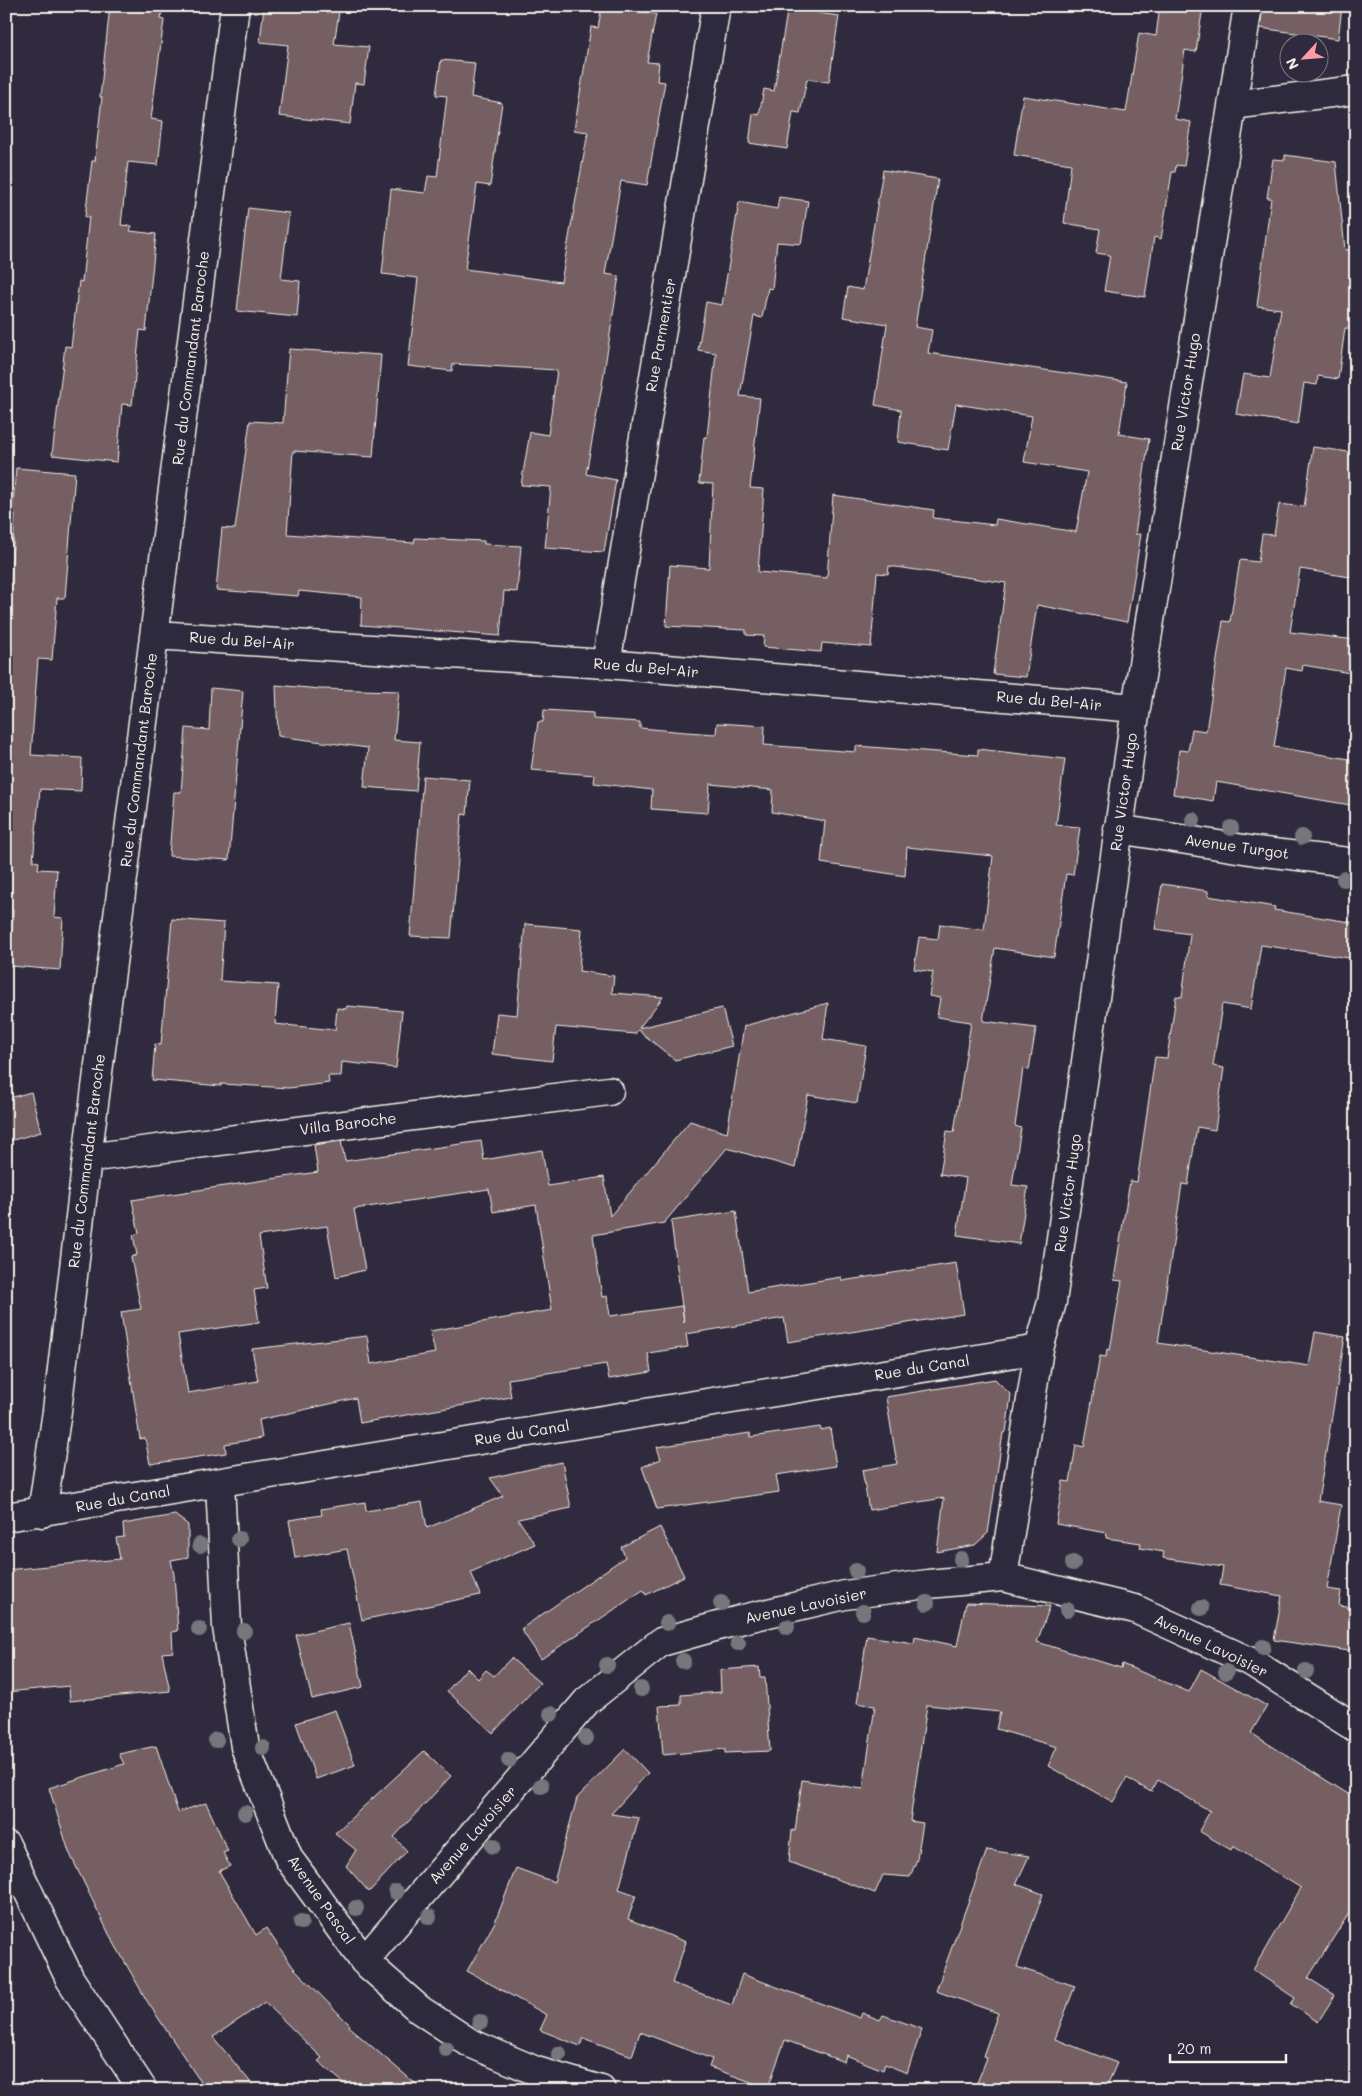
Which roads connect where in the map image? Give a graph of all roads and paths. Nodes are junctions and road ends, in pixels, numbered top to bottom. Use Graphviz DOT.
graph roads {
  1 [pos="234,6"];
  2 [pos="716,6"];
  3 [pos="1248,6"];
  4 [pos="1356,90"];
  5 [pos="1232,105"];
  6 [pos="155,635"];
  7 [pos="606,664"];
  8 [pos="1136,708"];
  9 [pos="1118,829"];
  10 [pos="1356,863"];
  11 [pos="609,1091"];
  12 [pos="87,1158"];
  13 [pos="1038,1349"];
  14 [pos="220,1483"];
  15 [pos="42,1513"];
  16 [pos="6,1517"];
  17 [pos="1003,1578"];
  18 [pos="1356,1728"];
  19 [pos="6,1845"];
  20 [pos="364,1961"];
  21 [pos="143,2090"];
  22 [pos="601,2090"];
  1 -- 6 [label="street, Rue du Commandant Baroche"];
  2 -- 7 [label="street, Rue Parmentier"];
  3 -- 5 [label="street, Rue Victor Hugo"];
  4 -- 5 [label="street"];
  5 -- 8 [label="street, Rue Victor Hugo"];
  6 -- 7 [label="street, Rue du Bel-Air"];
  6 -- 12 [label="street, Rue du Commandant Baroche"];
  7 -- 8 [label="street, Rue du Bel-Air"];
  8 -- 9 [label="street, Rue Victor Hugo"];
  9 -- 10 [label="street, Avenue Turgot"];
  9 -- 13 [label="street, Rue Victor Hugo"];
  11 -- 12 [label="street, Villa Baroche"];
  12 -- 15 [label="street, Rue du Commandant Baroche"];
  13 -- 14 [label="street, Rue du Canal"];
  13 -- 17 [label="street, Rue Victor Hugo"];
  14 -- 15 [label="street, Rue du Canal"];
  14 -- 20 [label="street, Avenue Pascal"];
  15 -- 16 [label="street, Rue du Canal"];
  17 -- 18 [label="street, Avenue Lavoisier"];
  17 -- 20 [label="street, Avenue Lavoisier"];
  19 -- 21 [label="street"];
  20 -- 22 [label="street, Avenue Pascal"];
}
